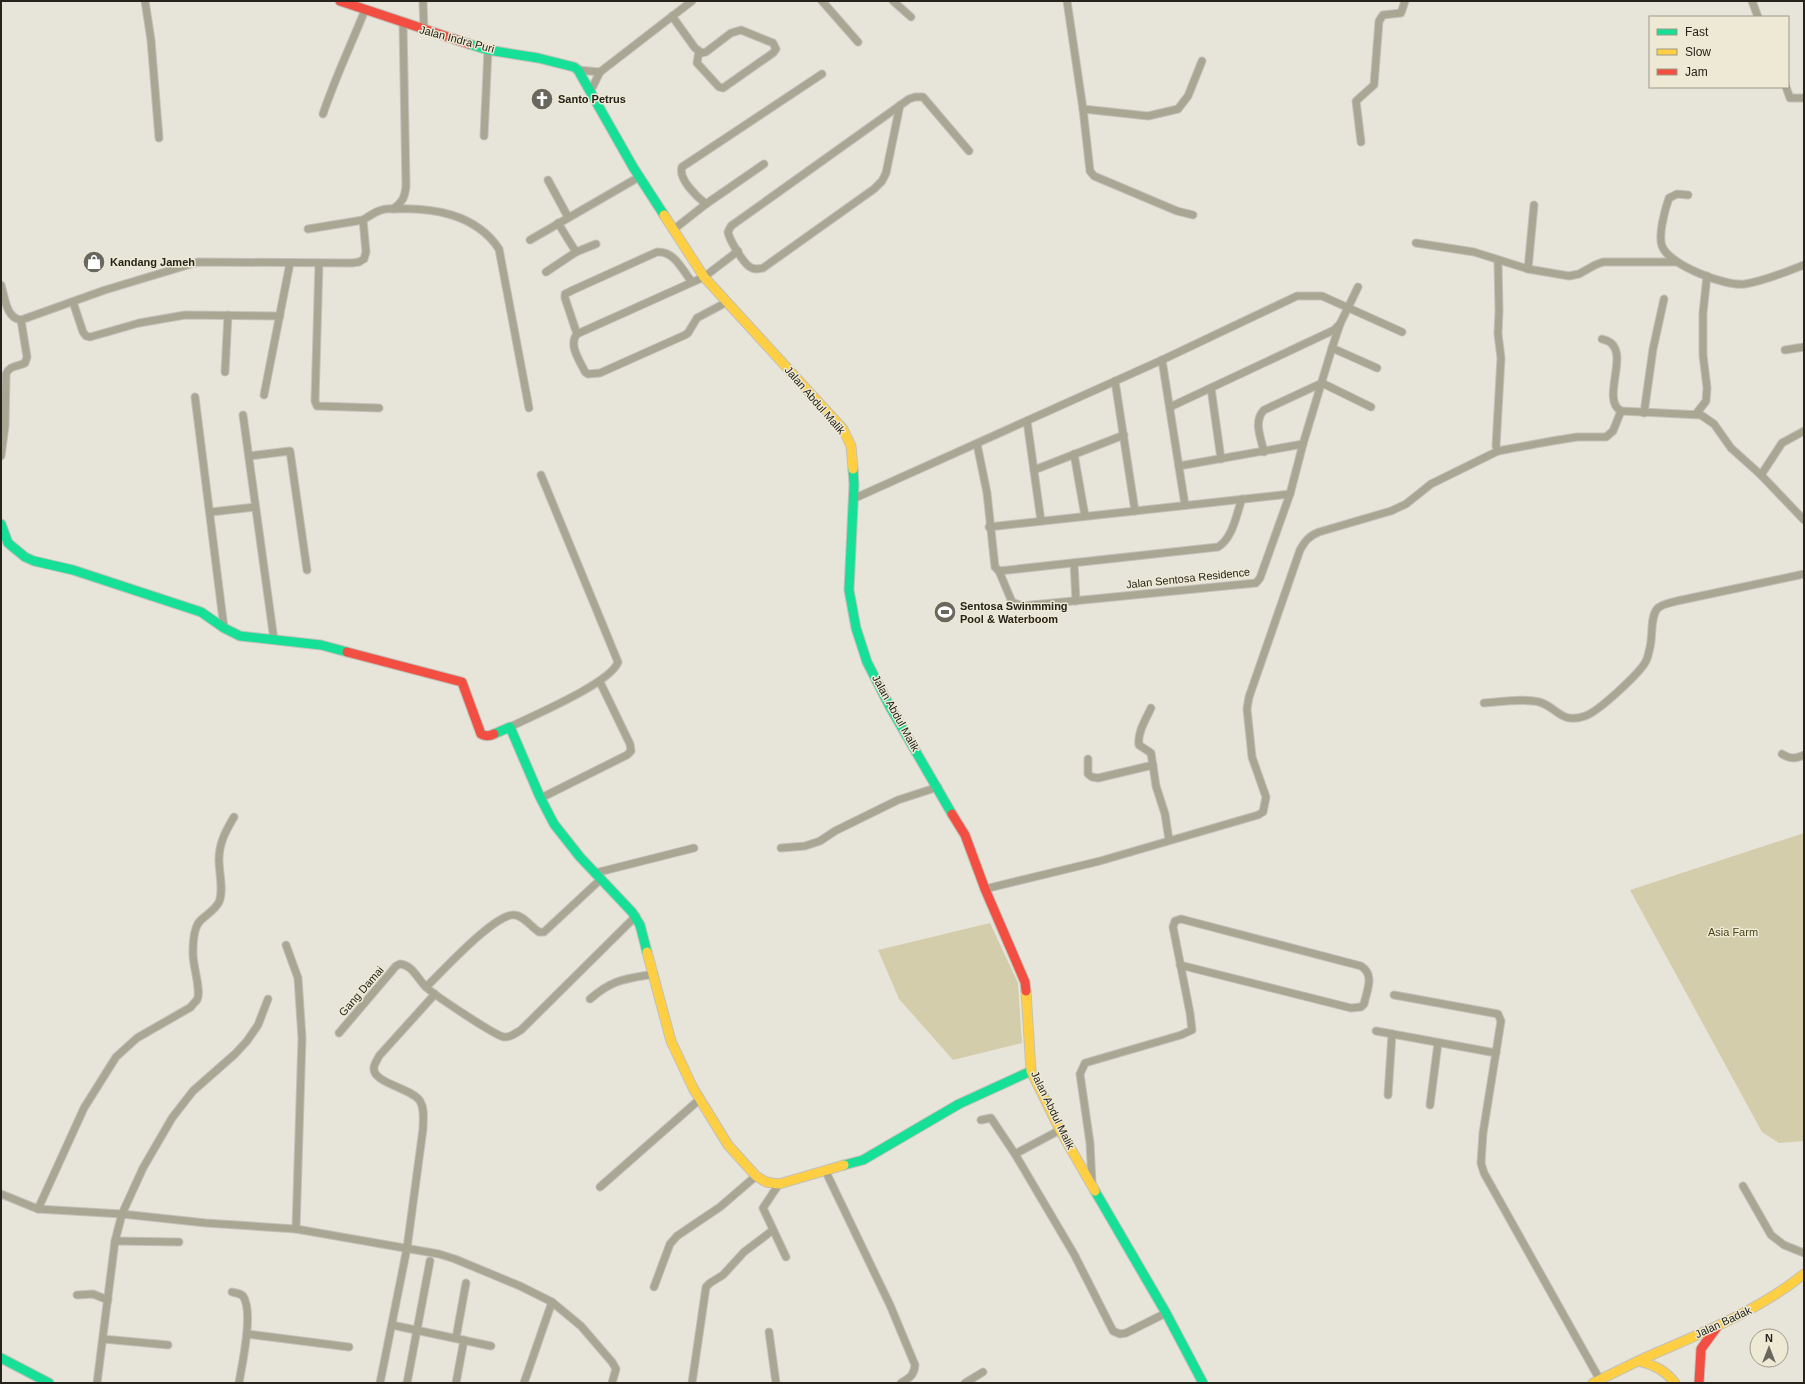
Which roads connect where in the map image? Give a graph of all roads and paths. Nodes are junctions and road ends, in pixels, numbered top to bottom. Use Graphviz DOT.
graph roads {
  1 [pos="145,1"];
  2 [pos="340,1"];
  3 [pos="423,1"];
  4 [pos="692,1"];
  5 [pos="822,1"];
  6 [pos="1067,1"];
  7 [pos="1405,1"];
  8 [pos="1752,1"];
  9 [pos="895,2"];
  10 [pos="682,4"];
  11 [pos="365,10"];
  12 [pos="672,16"];
  13 [pos="1758,16"];
  14 [pos="911,17"];
  15 [pos="403,23"];
  16 [pos="424,30"];
  17 [pos="858,42"];
  18 [pos="488,50"];
  19 [pos="699,51"];
  20 [pos="1202,61"];
  21 [pos="578,70"];
  22 [pos="600,72"];
  23 [pos="822,74"];
  24 [pos="1786,88"];
  25 [pos="591,90"];
  26 [pos="1804,98"];
  27 [pos="900,106"];
  28 [pos="1083,109"];
  29 [pos="323,114"];
  30 [pos="484,136"];
  31 [pos="159,138"];
  32 [pos="1361,142"];
  33 [pos="969,151"];
  34 [pos="764,164"];
  35 [pos="639,177"];
  36 [pos="548,180"];
  37 [pos="1688,195"];
  38 [pos="706,204"];
  39 [pos="1534,205"];
  40 [pos="393,209"];
  41 [pos="1193,215"];
  42 [pos="568,217"];
  43 [pos="363,220"];
  44 [pos="558,223"];
  45 [pos="308,229"];
  46 [pos="673,230"];
  47 [pos="530,240"];
  48 [pos="1416,242"];
  49 [pos="596,244"];
  50 [pos="738,251"];
  51 [pos="576,252"];
  52 [pos="1498,261"];
  53 [pos="1676,262"];
  54 [pos="290,263"];
  55 [pos="319,263"];
  56 [pos="1804,266"];
  57 [pos="1528,269"];
  58 [pos="546,272"];
  59 [pos="1707,276"];
  60 [pos="704,277"];
  61 [pos="692,282"];
  62 [pos="1,285"];
  63 [pos="1358,287"];
  64 [pos="1664,299"];
  65 [pos="73,302"];
  66 [pos="727,302"];
  67 [pos="1348,308"];
  68 [pos="228,315"];
  69 [pos="280,316"];
  70 [pos="21,320"];
  71 [pos="1340,324"];
  72 [pos="1402,332"];
  73 [pos="577,334"];
  74 [pos="1602,339"];
  75 [pos="1804,347"];
  76 [pos="1332,348"];
  77 [pos="1785,350"];
  78 [pos="1162,360"];
  79 [pos="1377,368"];
  80 [pos="225,372"];
  81 [pos="1115,381"];
  82 [pos="1322,383"];
  83 [pos="1211,388"];
  84 [pos="264,395"];
  85 [pos="195,397"];
  86 [pos="1170,407"];
  87 [pos="1371,407"];
  88 [pos="378,408"];
  89 [pos="529,408"];
  90 [pos="1621,411"];
  91 [pos="1644,413"];
  92 [pos="1696,414"];
  93 [pos="243,415"];
  94 [pos="1027,421"];
  95 [pos="1804,431"];
  96 [pos="1124,435"];
  97 [pos="977,444"];
  98 [pos="1303,444"];
  99 [pos="1264,452"];
  100 [pos="1498,452"];
  101 [pos="1074,454"];
  102 [pos="1,456"];
  103 [pos="249,456"];
  104 [pos="1221,459"];
  105 [pos="1179,466"];
  106 [pos="1034,470"];
  107 [pos="541,475"];
  108 [pos="1761,475"];
  109 [pos="1290,494"];
  110 [pos="853,499"];
  111 [pos="1242,499"];
  112 [pos="1185,505"];
  113 [pos="255,507"];
  114 [pos="1135,511"];
  115 [pos="211,512"];
  116 [pos="1085,516"];
  117 [pos="1804,520"];
  118 [pos="1041,521"];
  119 [pos="1,524"];
  120 [pos="989,527"];
  121 [pos="1074,563"];
  122 [pos="308,570"];
  123 [pos="999,571"];
  124 [pos="1804,574"];
  125 [pos="1076,601"];
  126 [pos="224,628"];
  127 [pos="274,640"];
  128 [pos="600,682"];
  129 [pos="1484,703"];
  130 [pos="1151,708"];
  131 [pos="510,727"];
  132 [pos="1782,754"];
  133 [pos="1804,755"];
  134 [pos="1088,759"];
  135 [pos="1153,766"];
  136 [pos="938,787"];
  137 [pos="541,798"];
  138 [pos="234,817"];
  139 [pos="1169,840"];
  140 [pos="694,848"];
  141 [pos="781,848"];
  142 [pos="598,876"];
  143 [pos="985,889"];
  144 [pos="636,916"];
  145 [pos="286,945"];
  146 [pos="1180,965"];
  147 [pos="654,974"];
  148 [pos="426,987"];
  149 [pos="435,994"];
  150 [pos="1394,995"];
  151 [pos="268,999"];
  152 [pos="590,999"];
  153 [pos="1376,1031"];
  154 [pos="339,1033"];
  155 [pos="1392,1034"];
  156 [pos="1438,1042"];
  157 [pos="1496,1053"];
  158 [pos="1032,1071"];
  159 [pos="1388,1094"];
  160 [pos="700,1099"];
  161 [pos="1430,1105"];
  162 [pos="981,1120"];
  163 [pos="1060,1130"];
  164 [pos="1015,1154"];
  165 [pos="825,1170"];
  166 [pos="756,1176"];
  167 [pos="780,1184"];
  168 [pos="1092,1184"];
  169 [pos="1743,1186"];
  170 [pos="600,1188"];
  171 [pos="1,1194"];
  172 [pos="38,1209"];
  173 [pos="122,1214"];
  174 [pos="296,1229"];
  175 [pos="773,1230"];
  176 [pos="115,1240"];
  177 [pos="179,1242"];
  178 [pos="407,1248"];
  179 [pos="1804,1253"];
  180 [pos="786,1257"];
  181 [pos="430,1260"];
  182 [pos="1804,1274"];
  183 [pos="466,1283"];
  184 [pos="654,1287"];
  185 [pos="232,1292"];
  186 [pos="76,1295"];
  187 [pos="108,1300"];
  188 [pos="552,1302"];
  189 [pos="1166,1313"];
  190 [pos="392,1325"];
  191 [pos="1718,1326"];
  192 [pos="417,1330"];
  193 [pos="769,1332"];
  194 [pos="247,1334"];
  195 [pos="456,1338"];
  196 [pos="103,1339"];
  197 [pos="464,1340"];
  198 [pos="168,1345"];
  199 [pos="491,1346"];
  200 [pos="349,1348"];
  201 [pos="1,1358"];
  202 [pos="1638,1361"];
  203 [pos="983,1372"];
  204 [pos="1597,1382"];
  205 [pos="50,1383"];
  206 [pos="98,1383"];
  207 [pos="239,1383"];
  208 [pos="380,1383"];
  209 [pos="407,1383"];
  210 [pos="456,1383"];
  211 [pos="524,1383"];
  212 [pos="612,1383"];
  213 [pos="692,1383"];
  214 [pos="776,1383"];
  215 [pos="901,1383"];
  216 [pos="965,1383"];
  217 [pos="1203,1383"];
  218 [pos="1675,1383"];
  219 [pos="1699,1383"];
  1 -- 31 [label="street"];
  2 -- 11 [label="street, Jalan Indra Puri"];
  3 -- 16 [label="street"];
  4 -- 10 [label="street"];
  5 -- 17 [label="street"];
  6 -- 28 [label="street"];
  7 -- 32 [label="street"];
  8 -- 13 [label="street"];
  9 -- 14 [label="street"];
  10 -- 12 [label="street"];
  11 -- 15 [label="street, Jalan Indra Puri"];
  11 -- 29 [label="street"];
  12 -- 19 [label="street"];
  12 -- 22 [label="street"];
  15 -- 16 [label="street, Jalan Indra Puri"];
  15 -- 40 [label="street"];
  16 -- 18 [label="street, Jalan Indra Puri"];
  18 -- 21 [label="street, Jalan Indra Puri"];
  18 -- 30 [label="street"];
  19 -- 19 [label="street"];
  20 -- 28 [label="street"];
  21 -- 22 [label="street, Jalan Indra Puri"];
  21 -- 25 [label="street, Jalan Abdul Malik"];
  22 -- 25 [label="street"];
  23 -- 38 [label="street"];
  24 -- 26 [label="street"];
  25 -- 35 [label="street, Jalan Abdul Malik"];
  27 -- 33 [label="street"];
  27 -- 50 [label="street"];
  27 -- 50 [label="street"];
  28 -- 41 [label="street"];
  34 -- 38 [label="street"];
  35 -- 42 [label="street"];
  35 -- 46 [label="street, Jalan Abdul Malik"];
  36 -- 42 [label="street"];
  37 -- 53 [label="street"];
  38 -- 46 [label="street"];
  39 -- 57 [label="street"];
  40 -- 43 [label="street"];
  40 -- 89 [label="street"];
  42 -- 44 [label="street"];
  43 -- 45 [label="street"];
  43 -- 55 [label="street"];
  44 -- 47 [label="street"];
  44 -- 51 [label="street"];
  46 -- 60 [label="street, Jalan Abdul Malik"];
  48 -- 52 [label="street"];
  49 -- 51 [label="street"];
  50 -- 60 [label="street"];
  51 -- 58 [label="street"];
  52 -- 57 [label="street"];
  52 -- 100 [label="street"];
  53 -- 57 [label="street"];
  53 -- 59 [label="street"];
  54 -- 55 [label="street"];
  54 -- 65 [label="street"];
  54 -- 69 [label="street"];
  55 -- 88 [label="street"];
  56 -- 59 [label="street"];
  59 -- 92 [label="street"];
  60 -- 61 [label="street"];
  60 -- 66 [label="street, Jalan Abdul Malik"];
  61 -- 73 [label="street"];
  61 -- 73 [label="street"];
  62 -- 70 [label="street"];
  63 -- 67 [label="street, Jalan Sentosa Residence"];
  64 -- 91 [label="street"];
  65 -- 68 [label="street"];
  65 -- 70 [label="street"];
  66 -- 73 [label="street"];
  66 -- 110 [label="street, Jalan Abdul Malik"];
  67 -- 71 [label="street, Jalan Sentosa Residence"];
  67 -- 72 [label="street"];
  67 -- 78 [label="street"];
  68 -- 69 [label="street"];
  68 -- 80 [label="street"];
  69 -- 84 [label="street"];
  70 -- 102 [label="street"];
  71 -- 76 [label="street, Jalan Sentosa Residence"];
  71 -- 83 [label="street"];
  74 -- 90 [label="street"];
  75 -- 77 [label="street"];
  76 -- 79 [label="street"];
  76 -- 82 [label="street, Jalan Sentosa Residence"];
  78 -- 81 [label="street"];
  78 -- 86 [label="street"];
  81 -- 94 [label="street"];
  81 -- 96 [label="street"];
  82 -- 87 [label="street"];
  82 -- 98 [label="street, Jalan Sentosa Residence"];
  82 -- 99 [label="street"];
  83 -- 86 [label="street"];
  83 -- 104 [label="street"];
  85 -- 115 [label="street"];
  86 -- 105 [label="street"];
  90 -- 91 [label="street"];
  90 -- 100 [label="street"];
  91 -- 92 [label="street"];
  92 -- 108 [label="street"];
  93 -- 103 [label="street"];
  94 -- 97 [label="street"];
  94 -- 106 [label="street"];
  95 -- 108 [label="street"];
  96 -- 101 [label="street"];
  96 -- 114 [label="street"];
  97 -- 110 [label="street"];
  97 -- 120 [label="street, Jalan Sentosa Residence"];
  98 -- 99 [label="street"];
  98 -- 109 [label="street, Jalan Sentosa Residence"];
  99 -- 104 [label="street"];
  100 -- 139 [label="street"];
  101 -- 106 [label="street"];
  101 -- 116 [label="street"];
  103 -- 113 [label="street"];
  103 -- 122 [label="street"];
  104 -- 105 [label="street"];
  105 -- 112 [label="street"];
  106 -- 118 [label="street"];
  107 -- 128 [label="street"];
  108 -- 117 [label="street"];
  109 -- 111 [label="street"];
  109 -- 125 [label="street, Jalan Sentosa Residence"];
  110 -- 136 [label="street, Jalan Abdul Malik"];
  111 -- 112 [label="street"];
  111 -- 121 [label="street"];
  112 -- 114 [label="street"];
  113 -- 115 [label="street"];
  113 -- 127 [label="street"];
  114 -- 116 [label="street"];
  115 -- 126 [label="street"];
  116 -- 118 [label="street"];
  118 -- 120 [label="street"];
  119 -- 126 [label="street"];
  120 -- 123 [label="street, Jalan Sentosa Residence"];
  121 -- 123 [label="street"];
  121 -- 125 [label="street"];
  123 -- 125 [label="street, Jalan Sentosa Residence"];
  124 -- 129 [label="street"];
  126 -- 127 [label="street"];
  127 -- 131 [label="street"];
  128 -- 131 [label="street"];
  128 -- 137 [label="street"];
  130 -- 135 [label="street"];
  131 -- 137 [label="street"];
  132 -- 133 [label="street"];
  134 -- 135 [label="street"];
  135 -- 139 [label="street"];
  136 -- 141 [label="street"];
  136 -- 143 [label="street, Jalan Abdul Malik"];
  137 -- 142 [label="street"];
  138 -- 172 [label="street"];
  139 -- 143 [label="street"];
  140 -- 142 [label="street"];
  142 -- 144 [label="street"];
  142 -- 148 [label="street"];
  143 -- 158 [label="street, Jalan Abdul Malik"];
  144 -- 147 [label="street"];
  144 -- 149 [label="street"];
  145 -- 174 [label="street"];
  146 -- 146 [label="street"];
  146 -- 168 [label="street"];
  147 -- 152 [label="street"];
  147 -- 160 [label="street"];
  148 -- 149 [label="street"];
  148 -- 154 [label="street, Gang Damai"];
  149 -- 178 [label="street"];
  150 -- 157 [label="street"];
  151 -- 173 [label="street"];
  153 -- 155 [label="street"];
  155 -- 156 [label="street"];
  155 -- 159 [label="street"];
  156 -- 157 [label="street"];
  156 -- 161 [label="street"];
  157 -- 204 [label="street"];
  158 -- 163 [label="street, Jalan Abdul Malik"];
  158 -- 165 [label="street"];
  160 -- 166 [label="street"];
  160 -- 170 [label="street"];
  162 -- 164 [label="street"];
  163 -- 164 [label="street"];
  163 -- 168 [label="street, Jalan Abdul Malik"];
  164 -- 189 [label="street"];
  165 -- 167 [label="street"];
  165 -- 215 [label="street"];
  166 -- 167 [label="street"];
  166 -- 184 [label="street"];
  167 -- 175 [label="street"];
  168 -- 189 [label="street, Jalan Abdul Malik"];
  169 -- 179 [label="street"];
  171 -- 172 [label="street"];
  172 -- 173 [label="street"];
  173 -- 174 [label="street"];
  173 -- 176 [label="street"];
  174 -- 178 [label="street"];
  175 -- 180 [label="street"];
  175 -- 213 [label="street"];
  176 -- 177 [label="street"];
  176 -- 187 [label="street"];
  178 -- 188 [label="street"];
  178 -- 190 [label="street"];
  181 -- 192 [label="street"];
  182 -- 191 [label="street, Jalan Badak"];
  183 -- 195 [label="street"];
  185 -- 194 [label="street"];
  186 -- 187 [label="street"];
  187 -- 196 [label="street"];
  188 -- 211 [label="street"];
  188 -- 212 [label="street"];
  189 -- 217 [label="street, Jalan Abdul Malik"];
  190 -- 192 [label="street"];
  190 -- 208 [label="street"];
  191 -- 202 [label="street, Jalan Badak"];
  191 -- 219 [label="street"];
  192 -- 195 [label="street"];
  192 -- 209 [label="street"];
  193 -- 214 [label="street"];
  194 -- 200 [label="street"];
  194 -- 207 [label="street"];
  195 -- 197 [label="street"];
  196 -- 198 [label="street"];
  196 -- 206 [label="street"];
  197 -- 199 [label="street"];
  197 -- 210 [label="street"];
  201 -- 205 [label="street"];
  202 -- 204 [label="street, Jalan Badak"];
  202 -- 218 [label="street"];
  203 -- 216 [label="street"];
}
